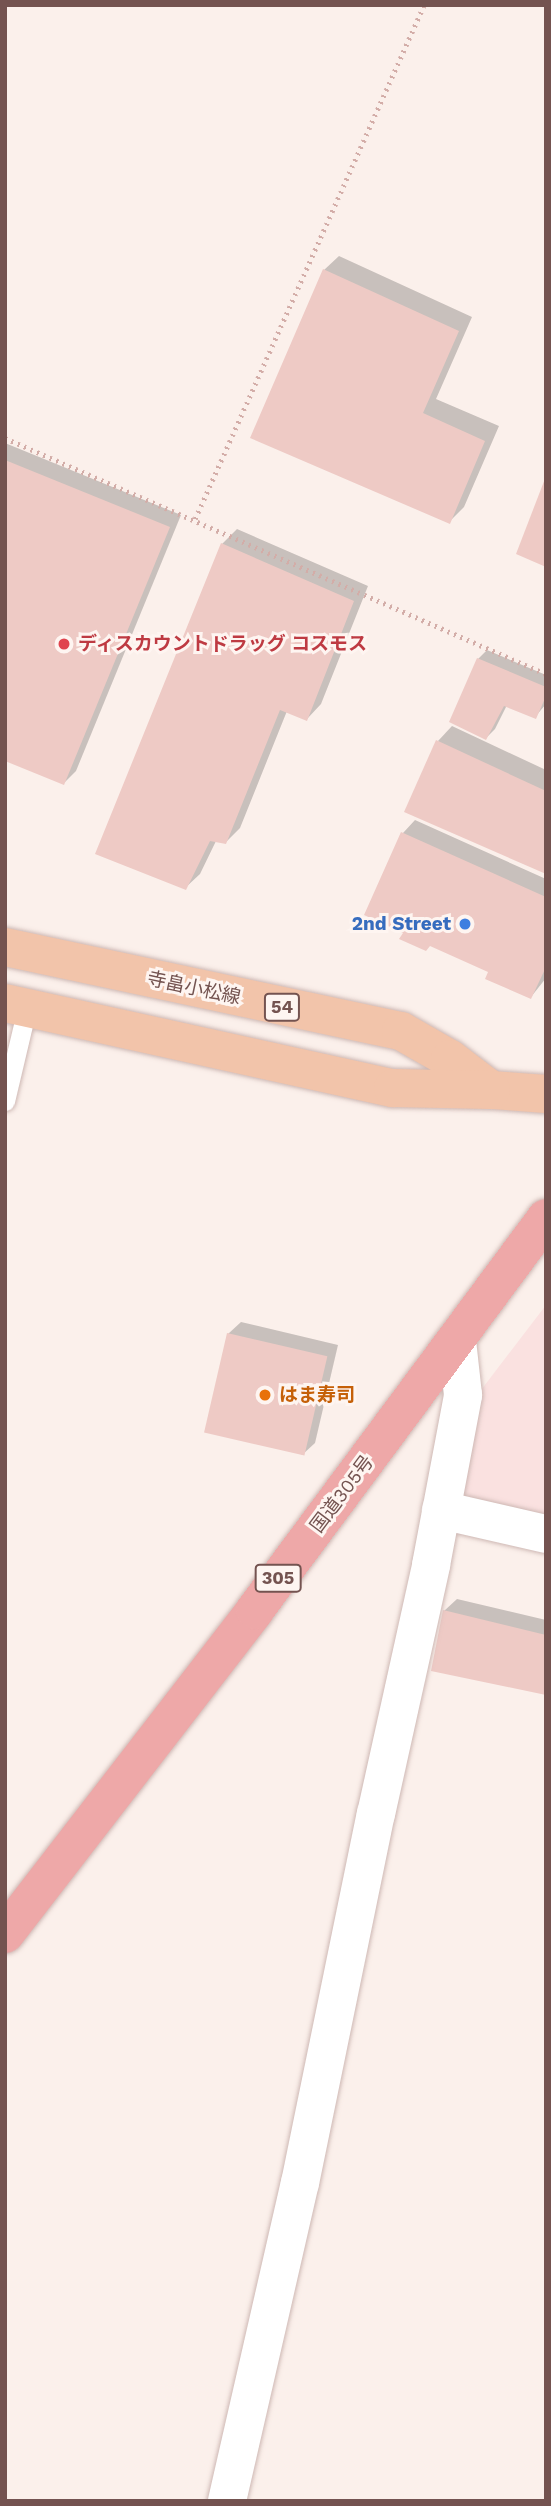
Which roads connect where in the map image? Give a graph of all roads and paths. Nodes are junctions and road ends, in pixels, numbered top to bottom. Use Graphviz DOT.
graph roads {
  1 [pos="424,5"];
  2 [pos="5,438"];
  3 [pos="195,519"];
  4 [pos="546,674"];
  5 [pos="5,947"];
  6 [pos="16,1005"];
  7 [pos="491,1090"];
  8 [pos="546,1094"];
  9 [pos="5,1101"];
  10 [pos="546,1218"];
  11 [pos="457,1341"];
  12 [pos="441,1510"];
  13 [pos="546,1534"];
  14 [pos="5,1934"];
  15 [pos="227,2501"];
  1 -- 3 [label="path"];
  2 -- 3 [label="path"];
  3 -- 4 [label="path"];
  5 -- 7 [label="main road, 寺畠小松線 / 54"];
  6 -- 7 [label="main road"];
  6 -- 9 [label="lane"];
  7 -- 8 [label="main road"];
  10 -- 11 [label="highway, 国道305号 / 305"];
  11 -- 12 [label="street"];
  11 -- 14 [label="highway, 国道305号 / 305"];
  12 -- 13 [label="street"];
  12 -- 15 [label="street"];
}
